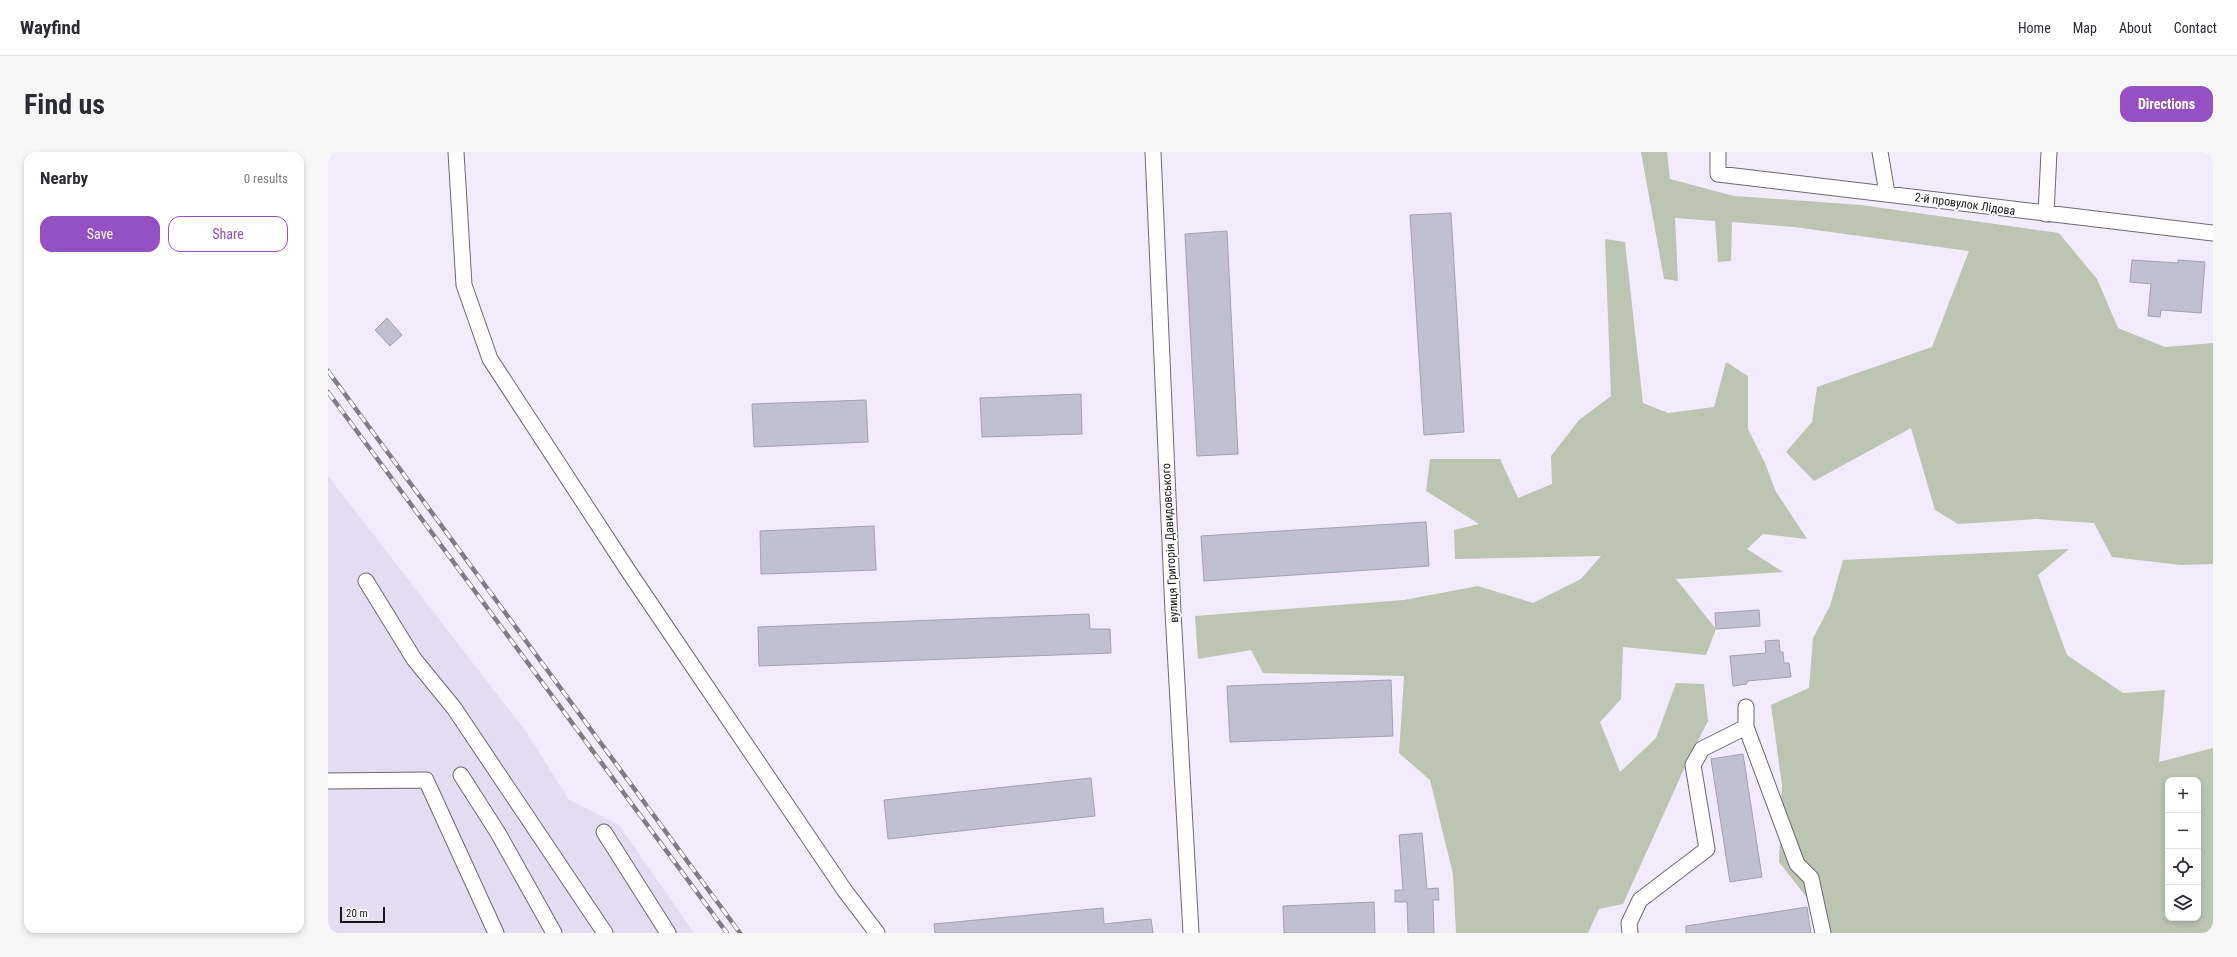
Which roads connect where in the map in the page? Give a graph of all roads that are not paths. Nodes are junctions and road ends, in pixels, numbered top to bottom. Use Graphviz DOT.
graph roads {
  1 [pos="456,152"];
  2 [pos="1153,152"];
  3 [pos="1718,152"];
  4 [pos="1880,152"];
  5 [pos="2049,152"];
  6 [pos="1887,193"];
  7 [pos="2046,214"];
  8 [pos="2213,232"];
  9 [pos="366,581"];
  10 [pos="1746,707"];
  11 [pos="1746,727"];
  12 [pos="461,775"];
  13 [pos="328,781"];
  14 [pos="604,832"];
  15 [pos="496,933"];
  16 [pos="554,933"];
  17 [pos="605,933"];
  18 [pos="668,933"];
  19 [pos="878,933"];
  20 [pos="1191,933"];
  21 [pos="1630,933"];
  22 [pos="1823,933"];
  1 -- 19 [label="street"];
  2 -- 20 [label="street, вулиця Григорія Давидовського"];
  3 -- 6 [label="street, 2-й провулок Лідова"];
  4 -- 6 [label="street"];
  5 -- 7 [label="street"];
  6 -- 7 [label="street, 2-й провулок Лідова"];
  7 -- 8 [label="street, 2-й провулок Лідова"];
  9 -- 17 [label="street"];
  10 -- 11 [label="street"];
  11 -- 21 [label="street"];
  11 -- 22 [label="street"];
  12 -- 16 [label="street"];
  13 -- 15 [label="street"];
  14 -- 18 [label="street"];
}
